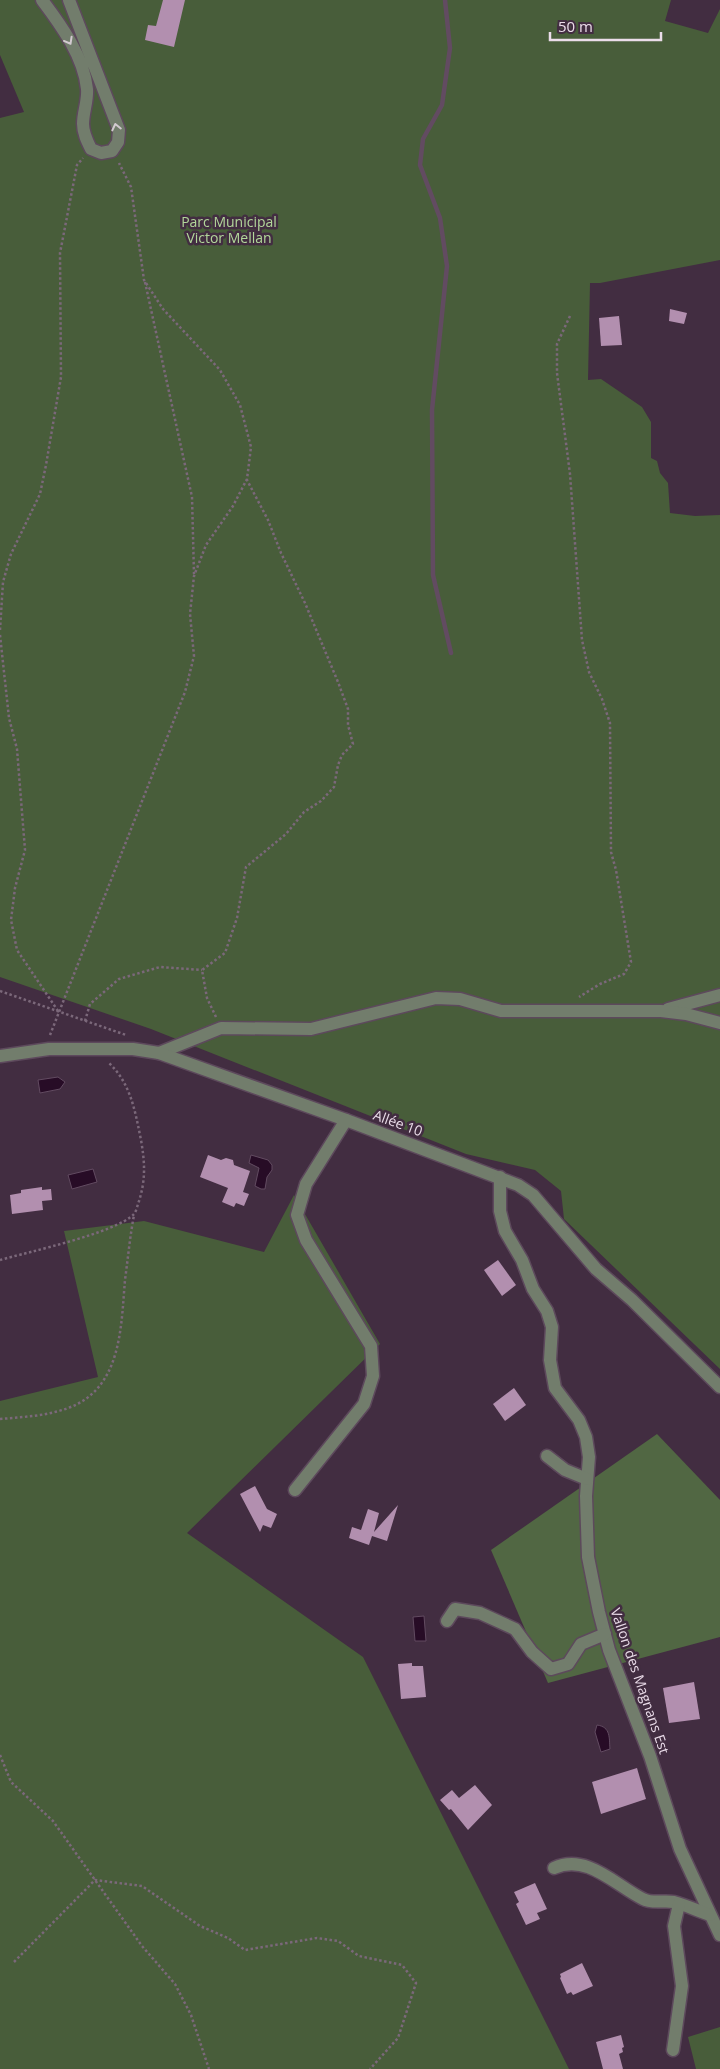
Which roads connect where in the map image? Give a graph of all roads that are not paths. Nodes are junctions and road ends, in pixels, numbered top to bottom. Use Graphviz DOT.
graph roads {
  1 [pos="42,0"];
  2 [pos="69,0"];
  3 [pos="720,996"];
  4 [pos="661,1011"];
  5 [pos="720,1023"];
  6 [pos="159,1053"];
  7 [pos="0,1056"];
  8 [pos="346,1120"];
  9 [pos="500,1177"];
  10 [pos="720,1387"];
  11 [pos="547,1456"];
  12 [pos="587,1478"];
  13 [pos="295,1490"];
  14 [pos="447,1621"];
  15 [pos="605,1634"];
  16 [pos="554,1868"];
  17 [pos="679,1904"];
  18 [pos="710,1916"];
  19 [pos="720,1935"];
  20 [pos="673,2050"];
  1 -- 2 [label="street, one-way"];
  3 -- 4 [label="street"];
  4 -- 5 [label="street"];
  4 -- 6 [label="street"];
  6 -- 7 [label="street, Allée 10"];
  6 -- 8 [label="street, Allée 10"];
  8 -- 9 [label="street, Allée 10"];
  8 -- 13 [label="street"];
  9 -- 10 [label="street, Allée 10"];
  9 -- 12 [label="street, Vallon des Magnans Est"];
  11 -- 12 [label="street"];
  12 -- 15 [label="street, Vallon des Magnans Est"];
  14 -- 15 [label="street"];
  15 -- 18 [label="street, Vallon des Magnans Est"];
  16 -- 17 [label="street"];
  17 -- 18 [label="street"];
  17 -- 20 [label="street"];
  18 -- 19 [label="street, Vallon des Magnans Est"];
}
